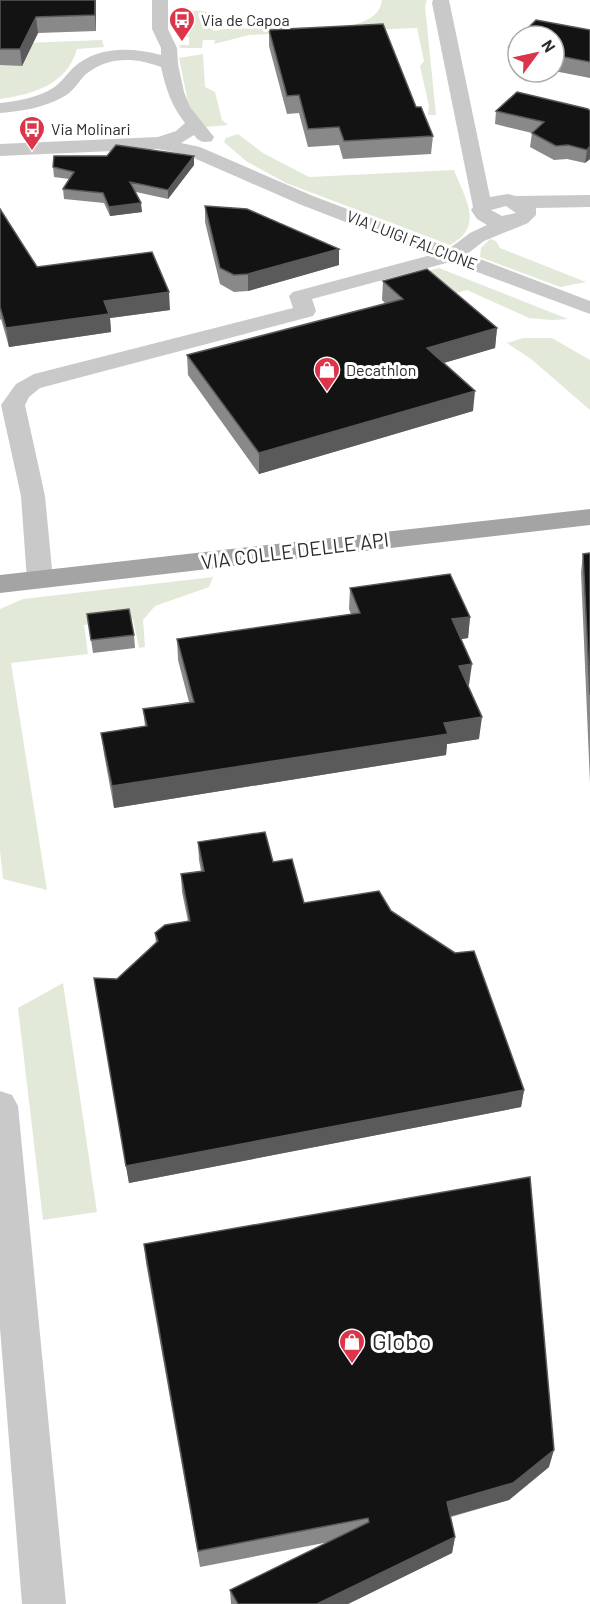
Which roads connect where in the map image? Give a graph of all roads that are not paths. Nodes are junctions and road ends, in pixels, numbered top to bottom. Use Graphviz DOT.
graph roads {
  1 [pos="160,0"];
  2 [pos="441,0"];
  3 [pos="160,29"];
  4 [pos="126,54"];
  5 [pos="169,64"];
  6 [pos="0,108"];
  7 [pos="193,124"];
  8 [pos="158,143"];
  9 [pos="0,150"];
  10 [pos="237,168"];
  11 [pos="478,181"];
  12 [pos="590,202"];
  13 [pos="482,210"];
  14 [pos="514,211"];
  15 [pos="477,237"];
  16 [pos="453,255"];
  17 [pos="590,308"];
  18 [pos="590,517"];
  19 [pos="40,580"];
  20 [pos="0,584"];
  21 [pos="0,1106"];
  22 [pos="44,1604"];
  1 -- 3 [label="street, VIA LUIGI FALCIONE"];
  2 -- 11 [label="street"];
  3 -- 4 [label="street"];
  3 -- 5 [label="street, VIA LUIGI FALCIONE"];
  4 -- 5 [label="street"];
  4 -- 6 [label="street"];
  5 -- 7 [label="street, VIA LUIGI FALCIONE"];
  7 -- 8 [label="street"];
  7 -- 10 [label="street, VIA LUIGI FALCIONE"];
  8 -- 9 [label="street"];
  8 -- 10 [label="street, VIA LUIGI FALCIONE"];
  10 -- 16 [label="street, VIA LUIGI FALCIONE"];
  11 -- 13 [label="street"];
  11 -- 14 [label="street"];
  12 -- 14 [label="street"];
  13 -- 14 [label="street"];
  13 -- 15 [label="street"];
  14 -- 15 [label="street"];
  15 -- 16 [label="street"];
  16 -- 17 [label="street, VIA LUIGI FALCIONE"];
  16 -- 19 [label="street"];
  18 -- 19 [label="main road, VIA COLLE DELLE API"];
  19 -- 20 [label="main road, VIA COLLE DELLE API"];
  21 -- 22 [label="street"];
}
